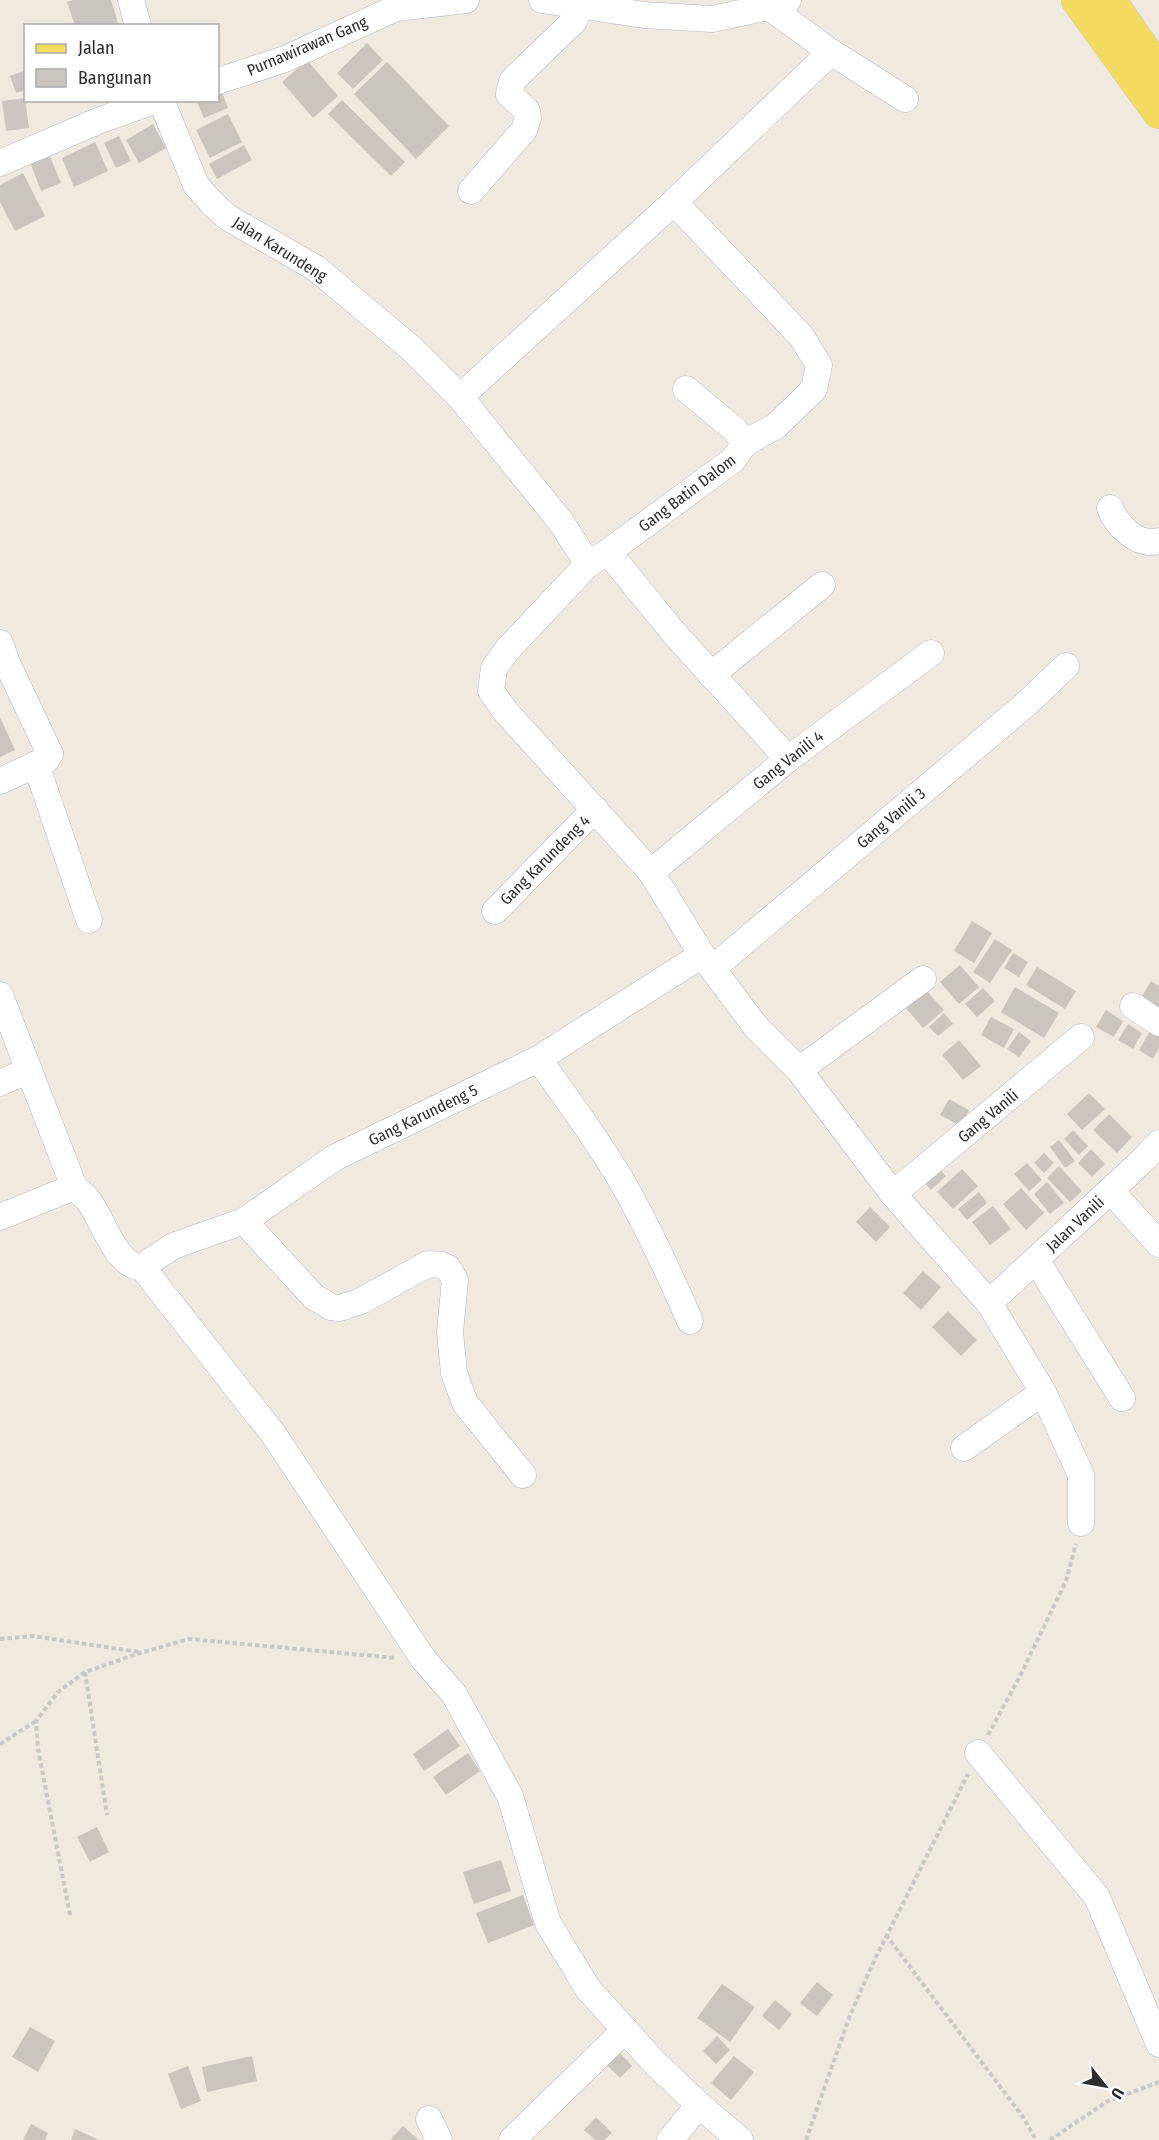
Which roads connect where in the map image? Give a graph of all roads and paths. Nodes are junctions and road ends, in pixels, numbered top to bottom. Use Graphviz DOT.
graph roads {
  1 [pos="131,0"];
  2 [pos="466,0"];
  3 [pos="542,0"];
  4 [pos="1078,0"];
  5 [pos="1108,0"];
  6 [pos="779,3"];
  7 [pos="582,5"];
  8 [pos="647,8"];
  9 [pos="137,24"];
  10 [pos="831,52"];
  11 [pos="1159,72"];
  12 [pos="219,81"];
  13 [pos="904,99"];
  14 [pos="150,102"];
  15 [pos="162,102"];
  16 [pos="1159,112"];
  17 [pos="0,163"];
  18 [pos="471,191"];
  19 [pos="674,202"];
  20 [pos="686,388"];
  21 [pos="460,397"];
  22 [pos="745,443"];
  23 [pos="1110,508"];
  24 [pos="1159,541"];
  25 [pos="598,558"];
  26 [pos="822,585"];
  27 [pos="0,643"];
  28 [pos="931,653"];
  29 [pos="1066,666"];
  30 [pos="711,675"];
  31 [pos="788,759"];
  32 [pos="36,764"];
  33 [pos="0,781"];
  34 [pos="595,809"];
  35 [pos="651,872"];
  36 [pos="495,911"];
  37 [pos="89,920"];
  38 [pos="708,962"];
  39 [pos="924,979"];
  40 [pos="0,995"];
  41 [pos="1133,1006"];
  42 [pos="1159,1023"];
  43 [pos="1081,1037"];
  44 [pos="538,1059"];
  45 [pos="799,1070"];
  46 [pos="29,1071"];
  47 [pos="0,1083"];
  48 [pos="1159,1143"];
  49 [pos="74,1187"];
  50 [pos="1111,1191"];
  51 [pos="893,1194"];
  52 [pos="0,1217"];
  53 [pos="244,1221"];
  54 [pos="1159,1244"];
  55 [pos="1036,1260"];
  56 [pos="142,1267"];
  57 [pos="989,1303"];
  58 [pos="690,1321"];
  59 [pos="1043,1392"];
  60 [pos="1122,1398"];
  61 [pos="964,1448"];
  62 [pos="523,1475"];
  63 [pos="1081,1523"];
  64 [pos="0,1639"];
  65 [pos="140,1653"];
  66 [pos="424,1660"];
  67 [pos="85,1672"];
  68 [pos="36,1721"];
  69 [pos="0,1743"];
  70 [pos="978,1753"];
  71 [pos="107,1815"];
  72 [pos="70,1915"];
  73 [pos="886,1935"];
  74 [pos="625,2030"];
  75 [pos="1159,2043"];
  76 [pos="1159,2082"];
  77 [pos="699,2105"];
  78 [pos="512,2140"];
  79 [pos="670,2140"];
  80 [pos="740,2140"];
  81 [pos="806,2140"];
  82 [pos="1036,2140"];
  83 [pos="1050,2140"];
  1 -- 9 [label="street"];
  2 -- 12 [label="street, Purnawirawan Gang"];
  3 -- 7 [label="street"];
  4 -- 16 [label="main road"];
  5 -- 11 [label="main road"];
  6 -- 8 [label="street"];
  6 -- 10 [label="street"];
  7 -- 8 [label="street"];
  7 -- 18 [label="street"];
  10 -- 13 [label="street"];
  10 -- 19 [label="street"];
  14 -- 17 [label="street"];
  15 -- 21 [label="street, Jalan Karundeng"];
  19 -- 21 [label="street"];
  19 -- 22 [label="street"];
  20 -- 22 [label="street, Gang Batin Dalom"];
  21 -- 25 [label="street, Jalan Karundeng"];
  22 -- 25 [label="street, Gang Batin Dalom"];
  23 -- 24 [label="street"];
  25 -- 30 [label="street, Jalan Karundeng"];
  25 -- 34 [label="street, Gang Batin Dalom"];
  26 -- 30 [label="street"];
  27 -- 32 [label="street"];
  28 -- 31 [label="street, Gang Vanili 4"];
  29 -- 38 [label="street, Gang Vanili 3"];
  30 -- 31 [label="street, Jalan Karundeng"];
  31 -- 35 [label="street, Gang Vanili 4"];
  32 -- 33 [label="street"];
  32 -- 37 [label="street"];
  34 -- 35 [label="street, Gang Batin Dalom"];
  34 -- 36 [label="street, Gang Karundeng 4"];
  35 -- 38 [label="street, Gang Batin Dalom"];
  38 -- 44 [label="street, Gang Karundeng 5"];
  38 -- 45 [label="street, Gang Batin Dalom"];
  39 -- 45 [label="street"];
  40 -- 46 [label="street"];
  41 -- 42 [label="street"];
  43 -- 51 [label="street, Gang Vanili"];
  44 -- 53 [label="street, Gang Karundeng 5"];
  44 -- 58 [label="street"];
  45 -- 51 [label="street, Gang Batin Dalom"];
  46 -- 47 [label="street"];
  46 -- 49 [label="street"];
  48 -- 50 [label="street, Jalan Vanili"];
  49 -- 52 [label="street"];
  49 -- 56 [label="street"];
  50 -- 54 [label="street"];
  50 -- 55 [label="street, Jalan Vanili"];
  51 -- 57 [label="street, Gang Batin Dalom"];
  53 -- 56 [label="street, Gang Karundeng 5"];
  53 -- 62 [label="street"];
  55 -- 57 [label="street, Jalan Vanili"];
  55 -- 60 [label="street"];
  56 -- 66 [label="street"];
  57 -- 59 [label="street, Gang Batin Dalom"];
  59 -- 61 [label="street"];
  59 -- 63 [label="street, Gang Batin Dalom"];
  63 -- 70 [label="path"];
  64 -- 65 [label="path"];
  65 -- 66 [label="path"];
  65 -- 67 [label="path"];
  66 -- 74 [label="street"];
  67 -- 68 [label="path"];
  67 -- 71 [label="path"];
  68 -- 69 [label="path"];
  68 -- 72 [label="path"];
  70 -- 73 [label="path"];
  70 -- 75 [label="street"];
  73 -- 81 [label="path"];
  73 -- 82 [label="path"];
  74 -- 77 [label="street"];
  74 -- 78 [label="street"];
  76 -- 83 [label="path"];
  77 -- 79 [label="street"];
  77 -- 80 [label="street"];
}
